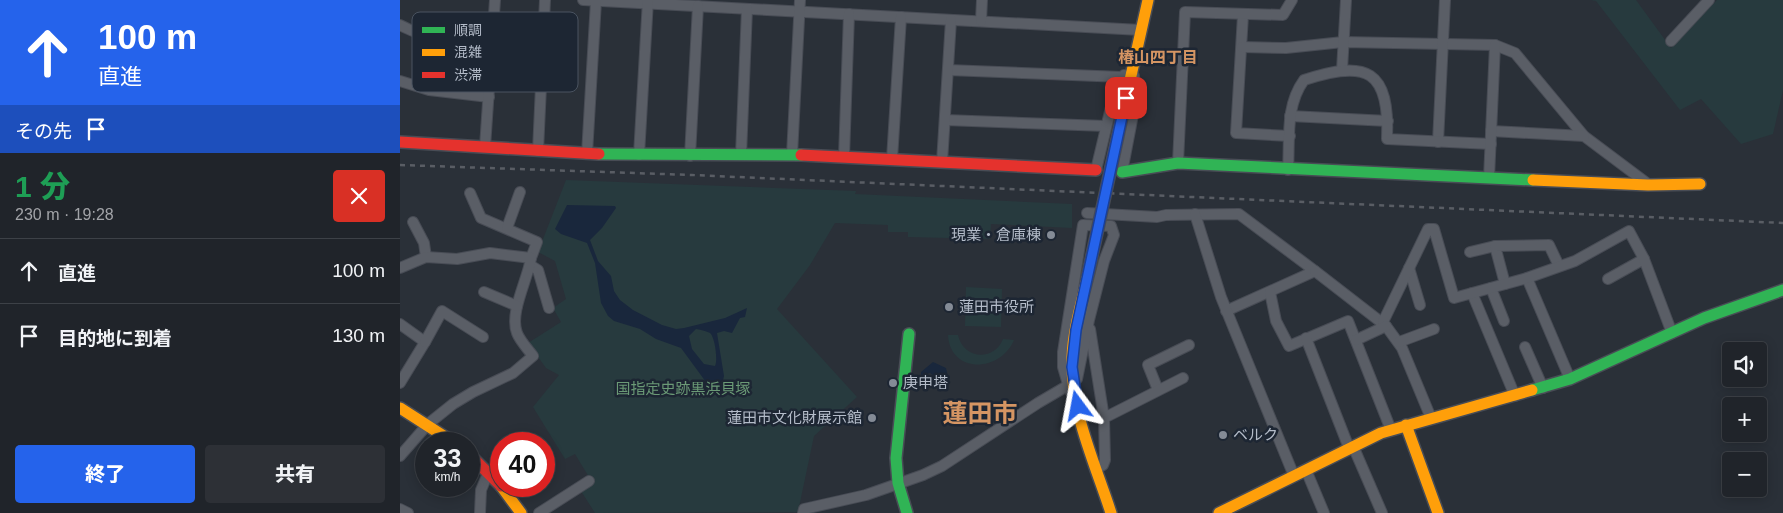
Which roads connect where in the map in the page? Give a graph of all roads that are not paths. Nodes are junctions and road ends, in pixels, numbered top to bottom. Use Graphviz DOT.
graph roads {
  1 [pos="583,0"];
  2 [pos="800,0"];
  3 [pos="982,0"];
  4 [pos="1148,0"];
  5 [pos="1292,0"];
  6 [pos="1346,0"];
  7 [pos="1445,0"];
  8 [pos="1709,0"];
  9 [pos="596,1"];
  10 [pos="647,2"];
  11 [pos="698,6"];
  12 [pos="748,9"];
  13 [pos="800,12"];
  14 [pos="849,14"];
  15 [pos="1244,15"];
  16 [pos="901,17"];
  17 [pos="951,20"];
  18 [pos="981,21"];
  19 [pos="400,26"];
  20 [pos="1141,30"];
  21 [pos="412,31"];
  22 [pos="1671,41"];
  23 [pos="1343,42"];
  24 [pos="1445,43"];
  25 [pos="1495,45"];
  26 [pos="1242,47"];
  27 [pos="1133,65"];
  28 [pos="948,70"];
  29 [pos="1342,70"];
  30 [pos="1122,77"];
  31 [pos="400,81"];
  32 [pos="412,85"];
  33 [pos="446,92"];
  34 [pos="489,92"];
  35 [pos="541,92"];
  36 [pos="489,97"];
  37 [pos="1290,116"];
  38 [pos="945,120"];
  39 [pos="1388,121"];
  40 [pos="1106,126"];
  41 [pos="1491,131"];
  42 [pos="1290,136"];
  43 [pos="1584,136"];
  44 [pos="402,141"];
  45 [pos="1438,142"];
  46 [pos="1490,144"];
  47 [pos="485,147"];
  48 [pos="538,150"];
  49 [pos="587,154"];
  50 [pos="638,155"];
  51 [pos="740,155"];
  52 [pos="792,155"];
  53 [pos="690,156"];
  54 [pos="844,157"];
  55 [pos="892,159"];
  56 [pos="942,162"];
  57 [pos="1178,163"];
  58 [pos="1096,170"];
  59 [pos="1288,170"];
  60 [pos="1122,172"];
  61 [pos="1489,178"];
  62 [pos="1648,184"];
  63 [pos="1700,184"];
  64 [pos="520,192"];
  65 [pos="470,193"];
  66 [pos="1086,213"];
  67 [pos="1196,214"];
  68 [pos="413,222"];
  69 [pos="507,228"];
  70 [pos="1495,246"];
  71 [pos="1470,252"];
  72 [pos="426,257"];
  73 [pos="1644,259"];
  74 [pos="531,262"];
  75 [pos="1559,266"];
  76 [pos="400,268"];
  77 [pos="1409,268"];
  78 [pos="1315,271"];
  79 [pos="1528,278"];
  80 [pos="1608,279"];
  81 [pos="1505,284"];
  82 [pos="1491,288"];
  83 [pos="1783,290"];
  84 [pos="484,292"];
  85 [pos="1270,292"];
  86 [pos="1472,294"];
  87 [pos="1420,305"];
  88 [pos="518,306"];
  89 [pos="549,308"];
  90 [pos="1226,311"];
  91 [pos="1089,320"];
  92 [pos="1504,320"];
  93 [pos="400,324"];
  94 [pos="1385,324"];
  95 [pos="1434,328"];
  96 [pos="1672,333"];
  97 [pos="909,334"];
  98 [pos="483,337"];
  99 [pos="1306,338"];
  100 [pos="1356,340"];
  101 [pos="425,342"];
  102 [pos="1398,342"];
  103 [pos="1189,345"];
  104 [pos="1525,347"];
  105 [pos="1183,378"];
  106 [pos="1570,380"];
  107 [pos="400,383"];
  108 [pos="1543,388"];
  109 [pos="1071,390"];
  110 [pos="1158,390"];
  111 [pos="1515,396"];
  112 [pos="400,408"];
  113 [pos="1104,418"];
  114 [pos="1431,418"];
  115 [pos="428,424"];
  116 [pos="1406,425"];
  117 [pos="1391,430"];
  118 [pos="439,432"];
  119 [pos="1351,447"];
  120 [pos="400,456"];
  121 [pos="480,463"];
  122 [pos="1096,469"];
  123 [pos="1306,470"];
  124 [pos="489,471"];
  125 [pos="1294,476"];
  126 [pos="589,481"];
  127 [pos="898,483"];
  128 [pos="509,497"];
  129 [pos="400,509"];
  130 [pos="408,513"];
  131 [pos="480,513"];
  132 [pos="521,513"];
  133 [pos="539,513"];
  134 [pos="803,513"];
  135 [pos="907,513"];
  136 [pos="1111,513"];
  137 [pos="1218,513"];
  138 [pos="1324,513"];
  139 [pos="1382,513"];
  140 [pos="1438,513"];
  1 -- 9 [label="street"];
  2 -- 13 [label="street"];
  3 -- 18 [label="street"];
  4 -- 20 [label="street"];
  5 -- 15 [label="street"];
  6 -- 23 [label="street"];
  7 -- 24 [label="street"];
  8 -- 22 [label="street"];
  9 -- 10 [label="street"];
  9 -- 49 [label="street"];
  10 -- 11 [label="street"];
  10 -- 50 [label="street"];
  11 -- 12 [label="street"];
  11 -- 53 [label="street"];
  12 -- 13 [label="street"];
  12 -- 51 [label="street"];
  13 -- 14 [label="street"];
  13 -- 52 [label="street"];
  14 -- 16 [label="street"];
  14 -- 54 [label="street"];
  15 -- 26 [label="street"];
  15 -- 57 [label="street"];
  16 -- 17 [label="street"];
  16 -- 55 [label="street"];
  17 -- 18 [label="street"];
  17 -- 28 [label="street"];
  18 -- 20 [label="street"];
  19 -- 21 [label="street"];
  20 -- 27 [label="street"];
  23 -- 24 [label="street"];
  23 -- 26 [label="street"];
  23 -- 29 [label="street"];
  24 -- 25 [label="street"];
  24 -- 45 [label="street"];
  25 -- 41 [label="street"];
  25 -- 43 [label="street"];
  26 -- 42 [label="street"];
  27 -- 30 [label="street"];
  27 -- 60 [label="street"];
  27 -- 109 [label="street, bridge"];
  28 -- 30 [label="street"];
  28 -- 38 [label="street"];
  29 -- 37 [label="street"];
  29 -- 39 [label="street"];
  30 -- 40 [label="street"];
  31 -- 32 [label="street"];
  33 -- 36 [label="street"];
  34 -- 36 [label="street"];
  35 -- 48 [label="street"];
  36 -- 47 [label="street"];
  37 -- 39 [label="street"];
  37 -- 42 [label="street"];
  38 -- 40 [label="street"];
  38 -- 56 [label="street"];
  39 -- 45 [label="street"];
  40 -- 58 [label="street"];
  41 -- 43 [label="street"];
  41 -- 46 [label="street"];
  42 -- 59 [label="street"];
  43 -- 62 [label="street"];
  44 -- 47 [label="street"];
  45 -- 46 [label="street"];
  46 -- 61 [label="street"];
  47 -- 48 [label="street"];
  48 -- 49 [label="street"];
  49 -- 50 [label="street"];
  50 -- 53 [label="street"];
  51 -- 52 [label="street"];
  51 -- 53 [label="street"];
  52 -- 54 [label="street"];
  54 -- 55 [label="street"];
  55 -- 56 [label="street"];
  56 -- 58 [label="street"];
  57 -- 59 [label="street"];
  57 -- 60 [label="street"];
  59 -- 61 [label="street"];
  61 -- 62 [label="street"];
  62 -- 63 [label="street"];
  64 -- 69 [label="street"];
  65 -- 69 [label="street"];
  66 -- 67 [label="street"];
  67 -- 78 [label="street"];
  67 -- 90 [label="street"];
  68 -- 72 [label="street"];
  69 -- 74 [label="street"];
  70 -- 71 [label="street"];
  70 -- 75 [label="street"];
  70 -- 81 [label="street"];
  72 -- 74 [label="street"];
  72 -- 76 [label="street"];
  73 -- 75 [label="street"];
  73 -- 80 [label="street"];
  73 -- 96 [label="street"];
  74 -- 88 [label="street"];
  74 -- 89 [label="street"];
  75 -- 79 [label="street"];
  77 -- 86 [label="street"];
  77 -- 87 [label="street"];
  77 -- 94 [label="street"];
  78 -- 85 [label="street"];
  78 -- 94 [label="street"];
  79 -- 81 [label="street"];
  79 -- 106 [label="street"];
  81 -- 82 [label="street"];
  82 -- 86 [label="street"];
  82 -- 92 [label="street"];
  83 -- 96 [label="street"];
  84 -- 88 [label="street"];
  85 -- 90 [label="street"];
  85 -- 99 [label="street"];
  86 -- 111 [label="street"];
  88 -- 115 [label="street"];
  90 -- 125 [label="street"];
  91 -- 109 [label="street"];
  91 -- 109 [label="street"];
  91 -- 113 [label="street"];
  93 -- 101 [label="street"];
  94 -- 100 [label="street"];
  94 -- 102 [label="street"];
  95 -- 102 [label="street"];
  96 -- 106 [label="street"];
  97 -- 127 [label="street"];
  98 -- 101 [label="street"];
  99 -- 100 [label="street"];
  99 -- 119 [label="street"];
  100 -- 117 [label="street"];
  101 -- 107 [label="street"];
  102 -- 114 [label="street"];
  103 -- 110 [label="street"];
  104 -- 108 [label="street"];
  105 -- 110 [label="street"];
  106 -- 108 [label="street"];
  108 -- 111 [label="street"];
  109 -- 122 [label="street"];
  109 -- 127 [label="street"];
  110 -- 113 [label="street"];
  111 -- 114 [label="street"];
  112 -- 115 [label="street"];
  113 -- 122 [label="street"];
  114 -- 116 [label="street"];
  115 -- 118 [label="street"];
  115 -- 120 [label="street"];
  116 -- 117 [label="street"];
  116 -- 140 [label="street"];
  117 -- 119 [label="street"];
  119 -- 123 [label="street"];
  119 -- 139 [label="street"];
  121 -- 124 [label="street"];
  122 -- 136 [label="street"];
  123 -- 125 [label="street"];
  123 -- 138 [label="street"];
  124 -- 131 [label="street"];
  125 -- 137 [label="street"];
  126 -- 133 [label="street"];
  127 -- 134 [label="street"];
  127 -- 135 [label="street"];
  128 -- 132 [label="street"];
  129 -- 130 [label="street"];
}
